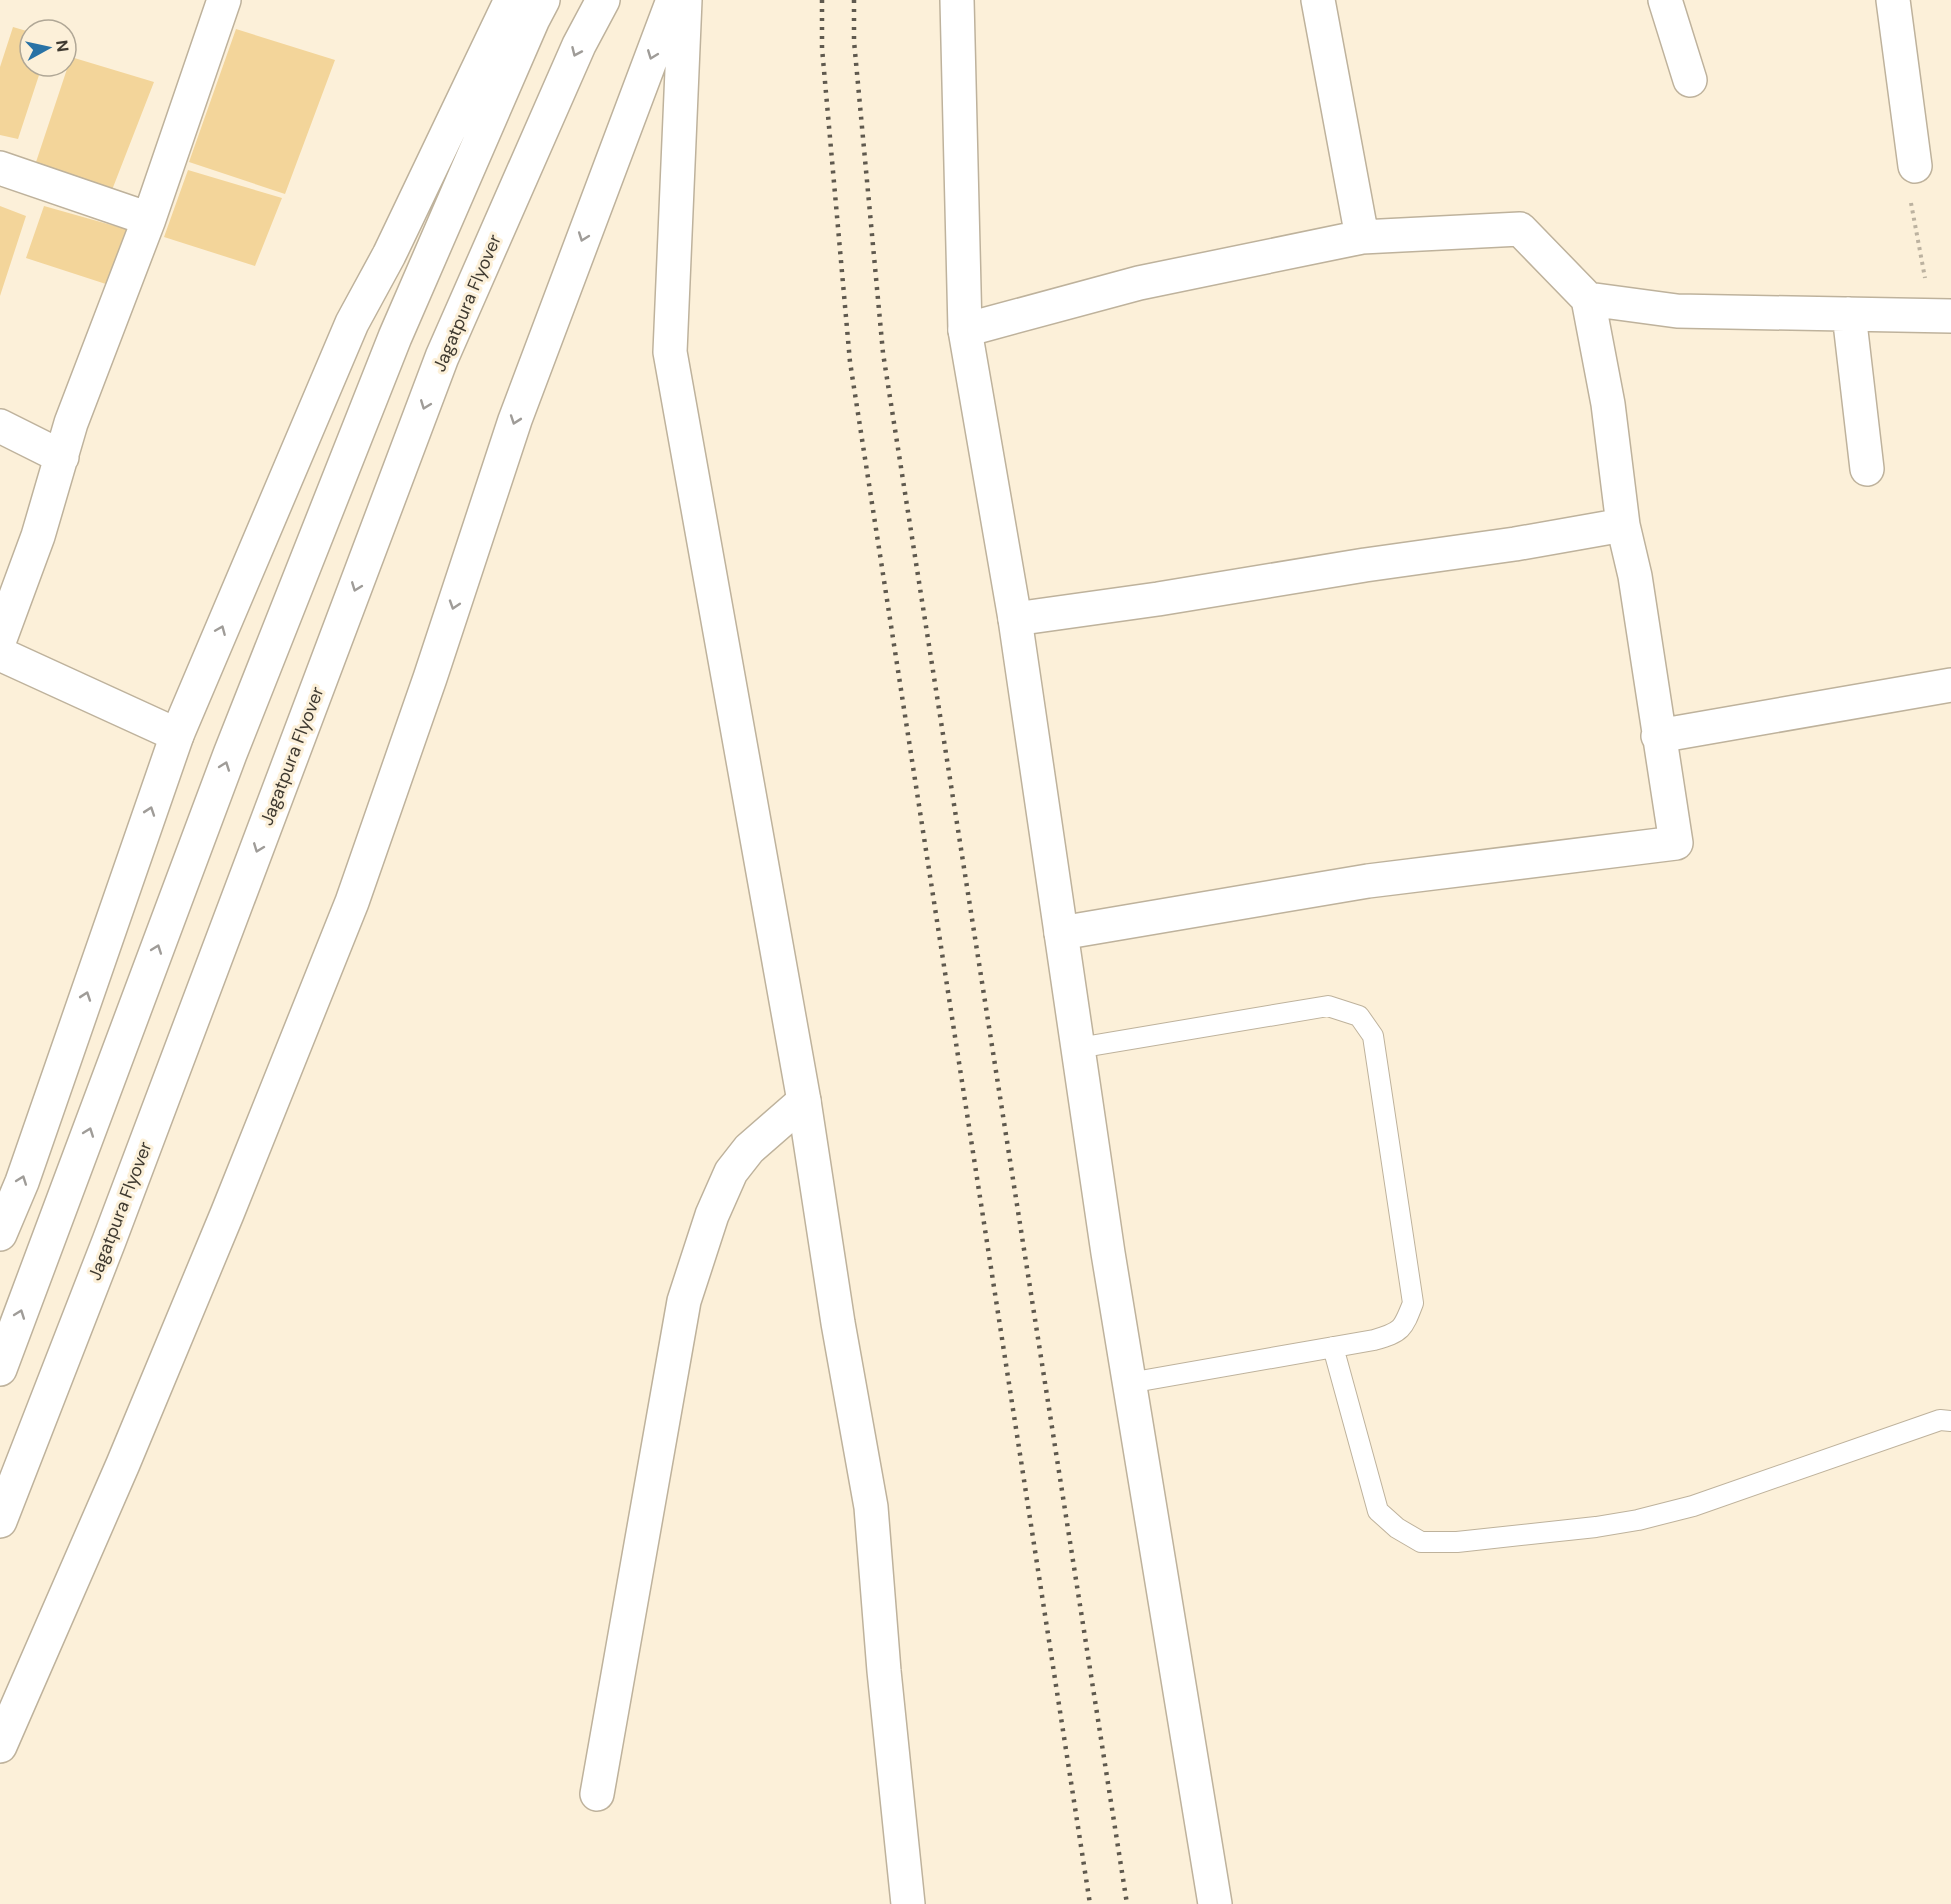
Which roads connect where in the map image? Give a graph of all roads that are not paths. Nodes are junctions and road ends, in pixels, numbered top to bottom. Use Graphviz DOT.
graph roads {
  1 [pos="224,0"];
  2 [pos="511,0"];
  3 [pos="543,0"];
  4 [pos="603,0"];
  5 [pos="673,0"];
  6 [pos="685,0"];
  7 [pos="957,0"];
  8 [pos="1318,0"];
  9 [pos="1665,0"];
  10 [pos="1893,0"];
  11 [pos="1690,80"];
  12 [pos="1915,166"];
  13 [pos="0,168"];
  14 [pos="149,219"];
  15 [pos="1362,237"];
  16 [pos="1588,299"];
  17 [pos="1849,314"];
  18 [pos="1940,316"];
  19 [pos="965,330"];
  20 [pos="0,426"];
  21 [pos="62,457"];
  22 [pos="1867,469"];
  23 [pos="1623,525"];
  24 [pos="1015,619"];
  25 [pos="0,639"];
  26 [pos="0,654"];
  27 [pos="1951,685"];
  28 [pos="177,735"];
  29 [pos="1658,736"];
  30 [pos="1061,933"];
  31 [pos="1078,1048"];
  32 [pos="804,1101"];
  33 [pos="0,1234"];
  34 [pos="1333,1347"];
  35 [pos="0,1369"];
  36 [pos="1129,1383"];
  37 [pos="1951,1421"];
  38 [pos="0,1521"];
  39 [pos="0,1746"];
  40 [pos="597,1794"];
  41 [pos="908,1904"];
  42 [pos="1215,1904"];
  1 -- 14 [label="street"];
  28 -- 2 [label="street, one-way"];
  35 -- 3 [label="street, one-way"];
  4 -- 38 [label="street, Jagatpura Flyover, one-way"];
  5 -- 39 [label="street, one-way"];
  6 -- 32 [label="street"];
  7 -- 19 [label="street"];
  8 -- 15 [label="street"];
  9 -- 11 [label="street"];
  10 -- 12 [label="street"];
  13 -- 14 [label="street"];
  14 -- 21 [label="street"];
  15 -- 16 [label="street"];
  15 -- 19 [label="street"];
  16 -- 17 [label="street"];
  16 -- 23 [label="street"];
  17 -- 18 [label="street"];
  17 -- 22 [label="street"];
  19 -- 24 [label="street"];
  20 -- 21 [label="street"];
  21 -- 25 [label="street"];
  23 -- 24 [label="street"];
  23 -- 29 [label="street"];
  24 -- 30 [label="street"];
  26 -- 28 [label="street"];
  27 -- 29 [label="street"];
  33 -- 28 [label="street, one-way"];
  29 -- 30 [label="street"];
  30 -- 31 [label="street"];
  31 -- 34 [label="lane"];
  31 -- 36 [label="street"];
  32 -- 40 [label="street"];
  32 -- 41 [label="street"];
  34 -- 36 [label="lane"];
  34 -- 37 [label="lane"];
  36 -- 42 [label="street"];
}
